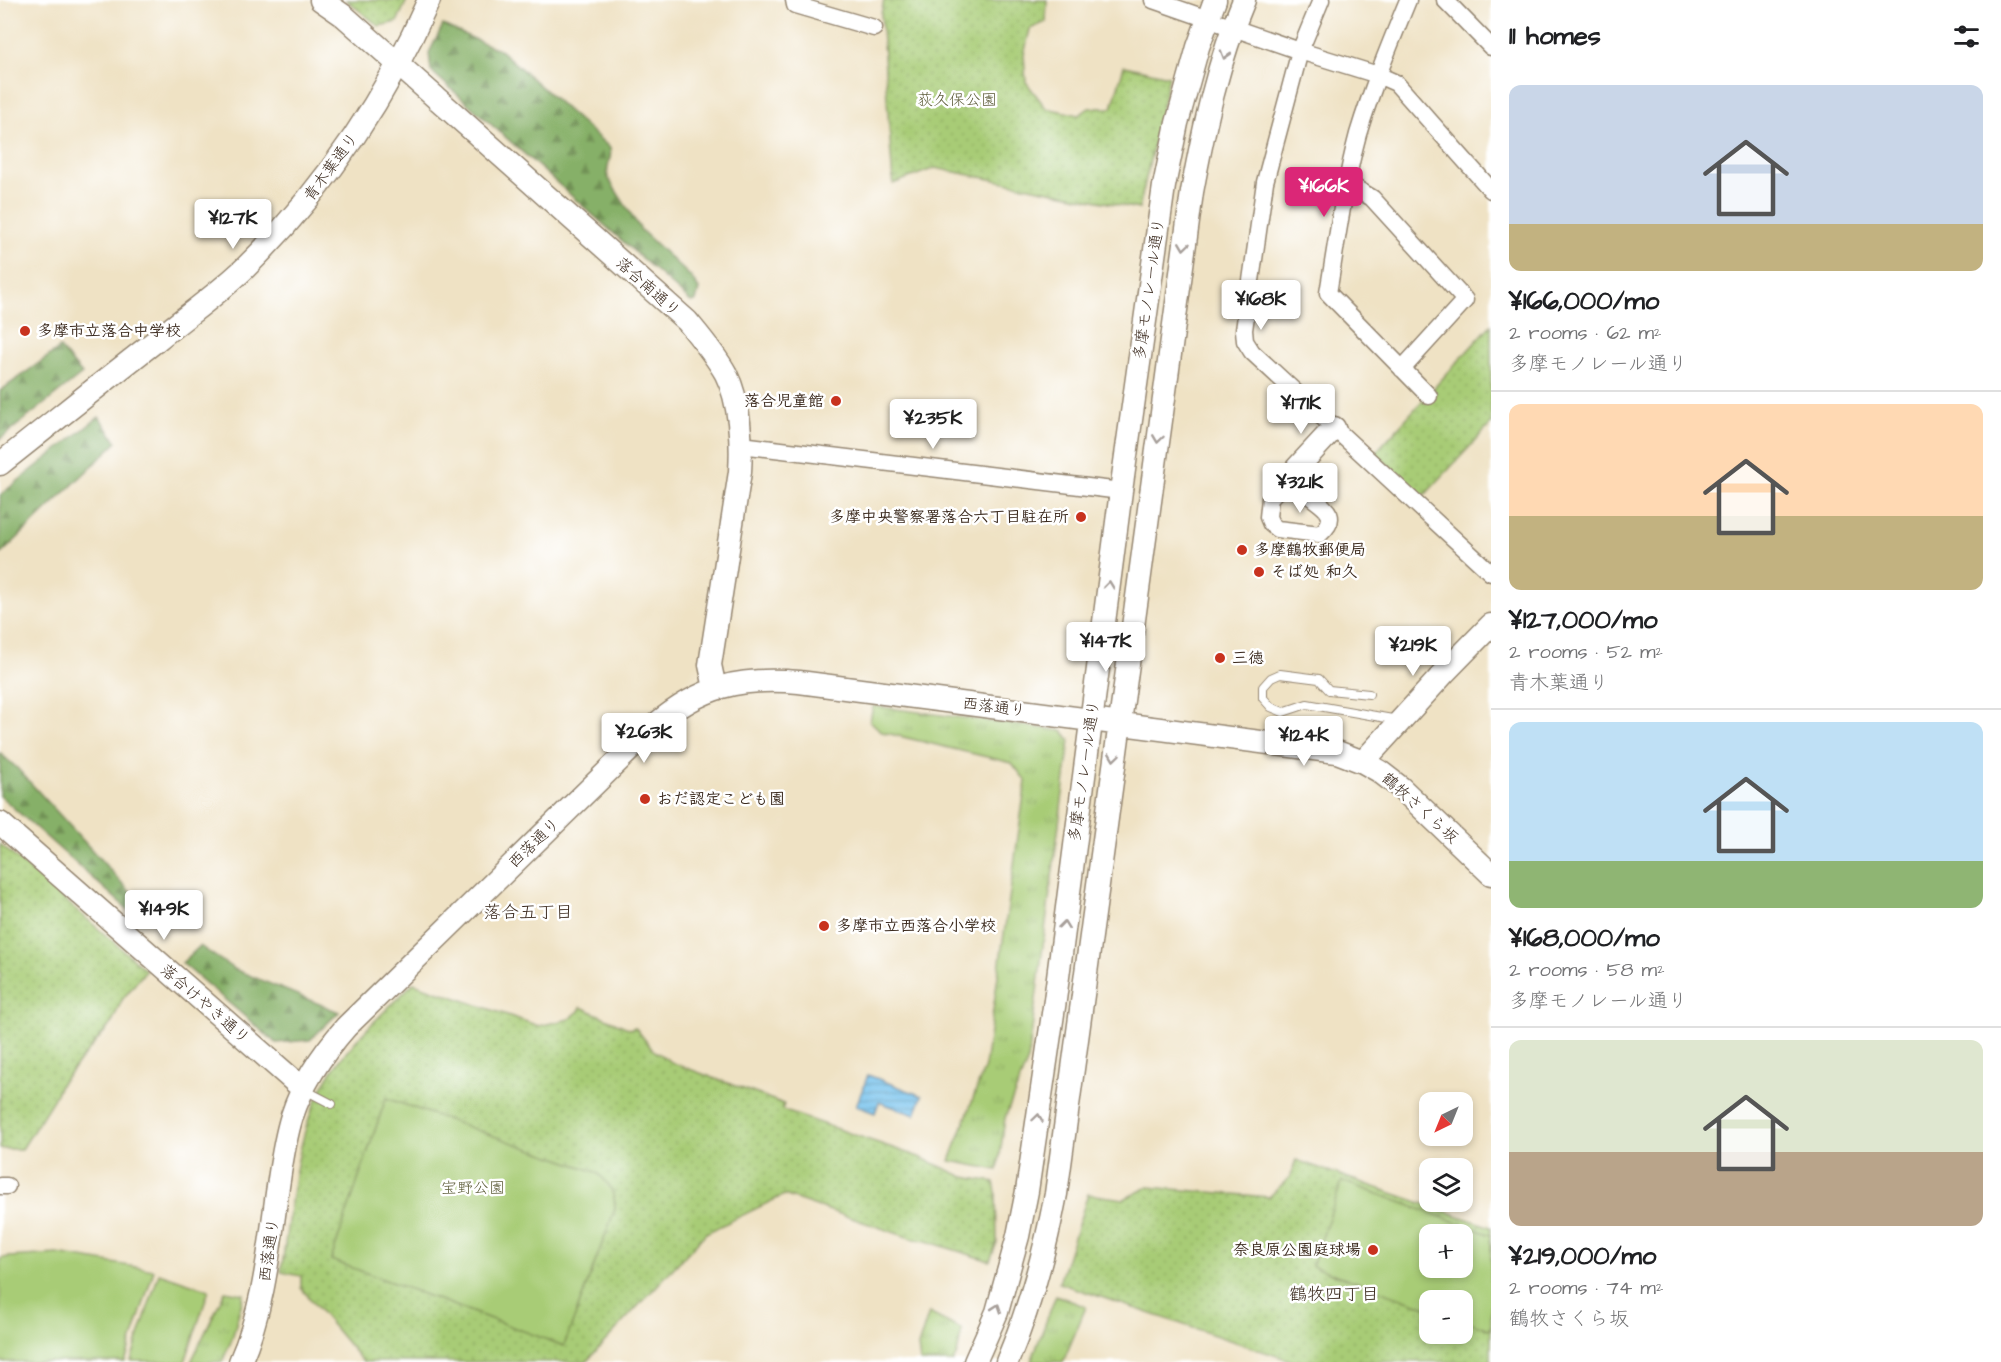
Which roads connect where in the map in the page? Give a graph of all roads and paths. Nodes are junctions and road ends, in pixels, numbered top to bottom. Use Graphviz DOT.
graph roads {
  1 [pos="321,0"];
  2 [pos="429,0"];
  3 [pos="794,0"];
  4 [pos="1153,0"];
  5 [pos="1244,0"];
  6 [pos="1321,0"];
  7 [pos="1408,0"];
  8 [pos="1445,0"];
  9 [pos="1211,9"];
  10 [pos="1234,27"];
  11 [pos="874,28"];
  12 [pos="1491,47"];
  13 [pos="1300,51"];
  14 [pos="398,64"];
  15 [pos="1378,75"];
  16 [pos="1347,183"];
  17 [pos="1491,189"];
  18 [pos="1402,369"];
  19 [pos="1429,396"];
  20 [pos="1334,428"];
  21 [pos="741,445"];
  22 [pos="0,464"];
  23 [pos="1299,478"];
  24 [pos="1121,491"];
  25 [pos="1491,573"];
  26 [pos="1491,625"];
  27 [pos="715,688"];
  28 [pos="1369,694"];
  29 [pos="1091,720"];
  30 [pos="1401,720"];
  31 [pos="1119,723"];
  32 [pos="1363,762"];
  33 [pos="0,823"];
  34 [pos="1491,874"];
  35 [pos="303,1089"];
  36 [pos="332,1104"];
  37 [pos="240,1362"];
  38 [pos="975,1362"];
  39 [pos="1007,1362"];
  1 -- 14 [label="street, 落合南通り"];
  2 -- 14 [label="street, 青木葉通り"];
  3 -- 11 [label="street"];
  4 -- 9 [label="street"];
  5 -- 10 [label="street, 多摩モノレール通り"];
  6 -- 13 [label="street"];
  7 -- 15 [label="street"];
  8 -- 12 [label="street"];
  9 -- 10 [label="street"];
  9 -- 24 [label="street, 多摩モノレール通り"];
  10 -- 13 [label="street"];
  10 -- 31 [label="street, 多摩モノレール通り, one-way"];
  13 -- 15 [label="street"];
  13 -- 20 [label="street"];
  14 -- 21 [label="street, 落合南通り"];
  14 -- 22 [label="street, 青木葉通り"];
  15 -- 16 [label="street"];
  15 -- 17 [label="street"];
  16 -- 18 [label="street"];
  16 -- 18 [label="street"];
  18 -- 19 [label="street"];
  20 -- 23 [label="street"];
  20 -- 25 [label="street"];
  21 -- 24 [label="street"];
  21 -- 27 [label="street, 落合南通り"];
  23 -- 23 [label="street"];
  29 -- 24 [label="street, 多摩モノレール通り, one-way"];
  26 -- 30 [label="street"];
  27 -- 29 [label="street, 西落通り"];
  27 -- 35 [label="street, 西落通り"];
  28 -- 30 [label="lane"];
  29 -- 31 [label="street, 鶴牧さくら坂"];
  38 -- 29 [label="street, 多摩モノレール通り, one-way"];
  30 -- 32 [label="street"];
  31 -- 32 [label="street, 鶴牧さくら坂"];
  31 -- 39 [label="street, 多摩モノレール通り, one-way"];
  32 -- 34 [label="street, 鶴牧さくら坂"];
  33 -- 35 [label="street, 落合けやき通り"];
  35 -- 36 [label="lane"];
  35 -- 37 [label="street, 西落通り"];
}
